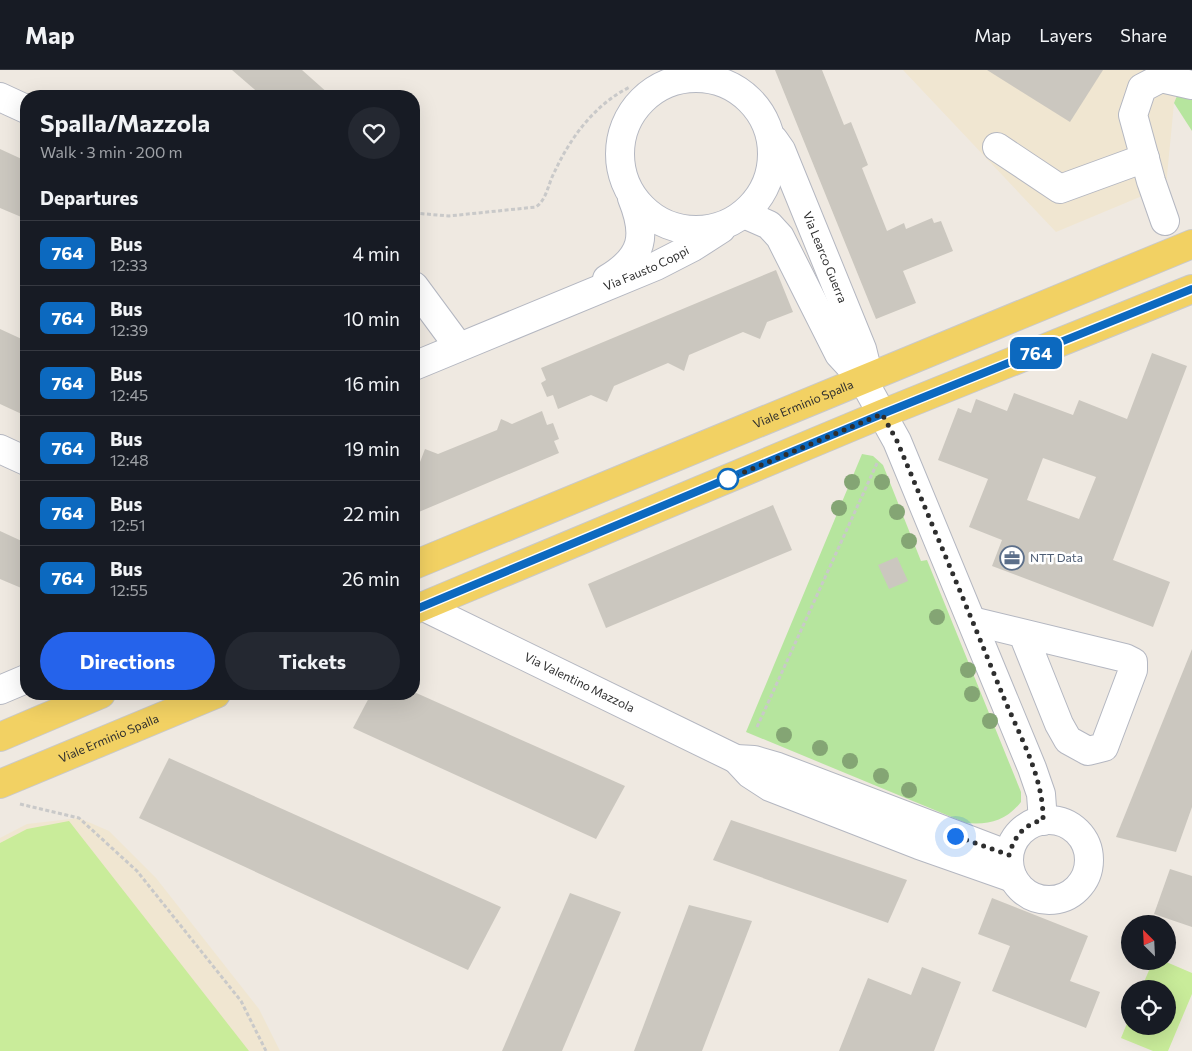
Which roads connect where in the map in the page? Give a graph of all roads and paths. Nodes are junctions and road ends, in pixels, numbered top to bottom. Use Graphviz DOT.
graph roads {
  1 [pos="744,70"];
  2 [pos="689,74"];
  3 [pos="1192,86"];
  4 [pos="630,88"];
  5 [pos="0,97"];
  6 [pos="753,103"];
  7 [pos="20,105"];
  8 [pos="772,137"];
  9 [pos="997,147"];
  10 [pos="1145,158"];
  11 [pos="632,197"];
  12 [pos="420,214"];
  13 [pos="735,219"];
  14 [pos="1165,221"];
  15 [pos="1192,244"];
  16 [pos="1192,289"];
  17 [pos="420,294"];
  18 [pos="564,303"];
  19 [pos="459,347"];
  20 [pos="420,363"];
  21 [pos="863,380"];
  22 [pos="882,414"];
  23 [pos="0,449"];
  24 [pos="20,458"];
  25 [pos="878,459"];
  26 [pos="420,563"];
  27 [pos="420,607"];
  28 [pos="420,609"];
  29 [pos="972,621"];
  30 [pos="1023,634"];
  31 [pos="20,682"];
  32 [pos="0,690"];
  33 [pos="87,700"];
  34 [pos="204,700"];
  35 [pos="757,727"];
  36 [pos="0,737"];
  37 [pos="9,794"];
  38 [pos="1043,820"];
  39 [pos="1011,867"];
  40 [pos="266,1051"];
  1 -- 6 [label="street"];
  2 -- 6 [label="street"];
  2 -- 11 [label="street"];
  3 -- 10 [label="street"];
  4 -- 12 [label="path"];
  5 -- 7 [label="street"];
  6 -- 8 [label="street"];
  8 -- 13 [label="street"];
  8 -- 21 [label="street, Via Learco Guerra"];
  9 -- 10 [label="street"];
  10 -- 14 [label="street"];
  11 -- 13 [label="street"];
  11 -- 18 [label="street, Via Fausto Coppi"];
  13 -- 18 [label="street, Via Fausto Coppi"];
  13 -- 21 [label="street, Via Learco Guerra"];
  15 -- 21 [label="main road, Viale Erminio Spalla"];
  16 -- 22 [label="main road"];
  17 -- 19 [label="street"];
  18 -- 19 [label="street, Via Fausto Coppi"];
  19 -- 20 [label="street, Via Fausto Coppi"];
  21 -- 22 [label="street, Via Learco Guerra"];
  21 -- 26 [label="main road, Viale Erminio Spalla"];
  22 -- 27 [label="main road"];
  22 -- 29 [label="street, Via Learco Guerra"];
  23 -- 24 [label="street"];
  25 -- 35 [label="path"];
  28 -- 39 [label="street, Via Valentino Mazzola"];
  29 -- 30 [label="street"];
  29 -- 38 [label="street, Via Learco Guerra"];
  30 -- 30 [label="street"];
  31 -- 32 [label="street"];
  33 -- 36 [label="main road"];
  34 -- 37 [label="main road, Viale Erminio Spalla"];
  37 -- 40 [label="path"];
  38 -- 39 [label="street"];
  38 -- 39 [label="street"];
}
